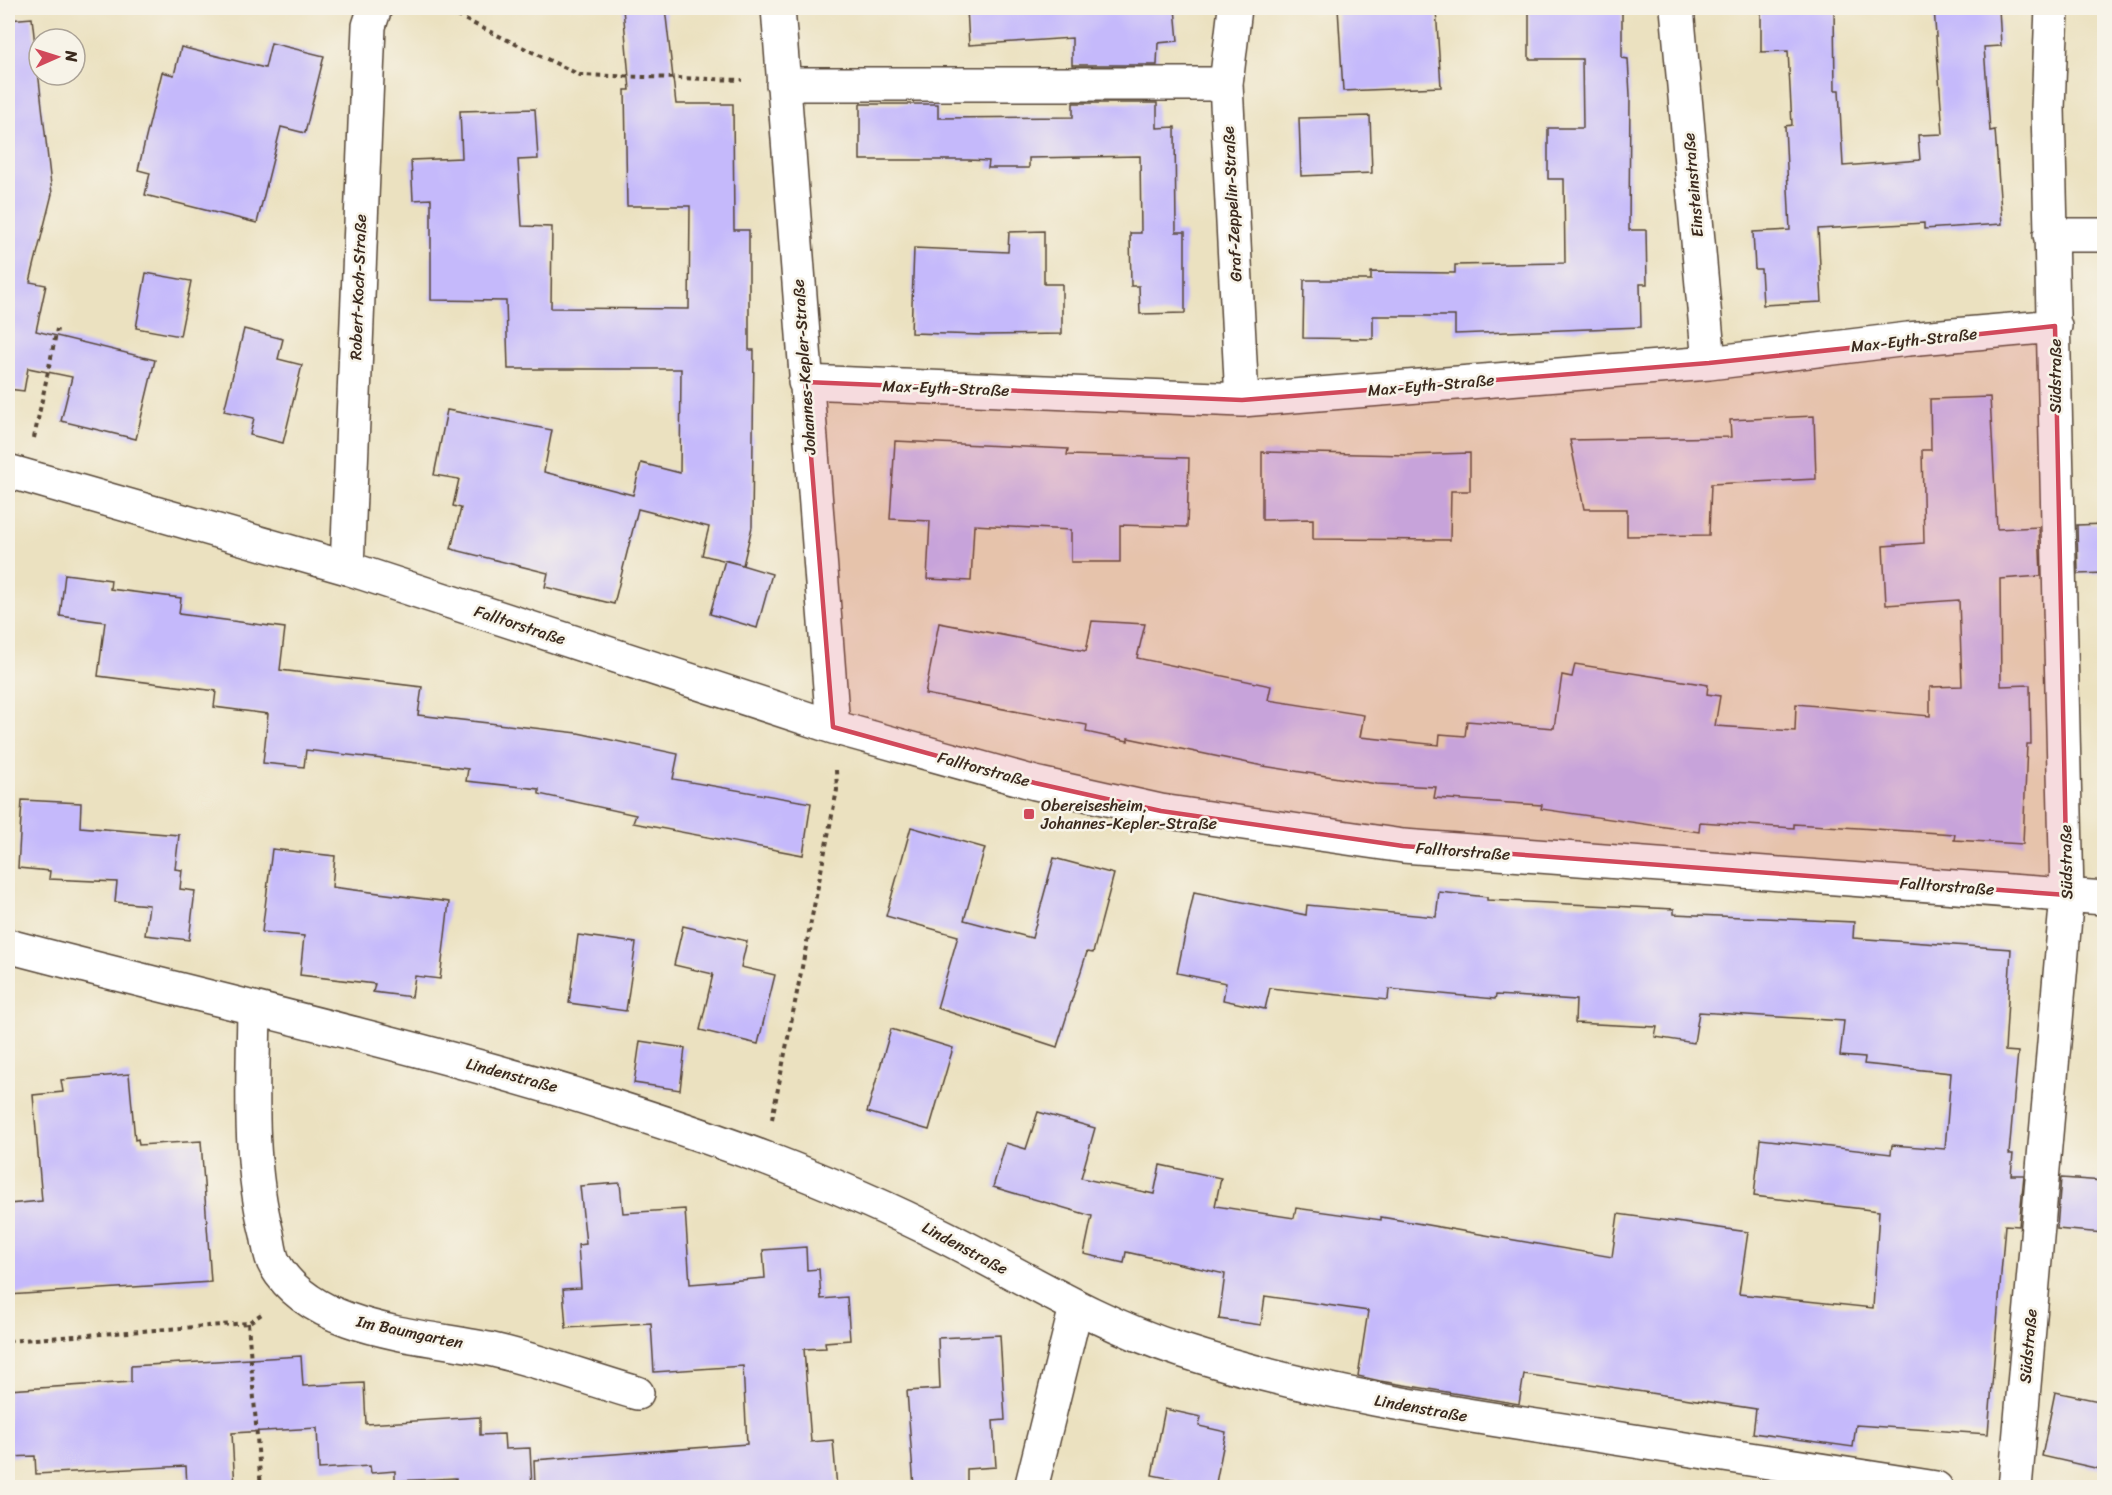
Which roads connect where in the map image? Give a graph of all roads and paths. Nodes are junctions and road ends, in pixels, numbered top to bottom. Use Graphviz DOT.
graph roads {
  1 [pos="375,8"];
  2 [pos="441,8"];
  3 [pos="778,8"];
  4 [pos="1235,8"];
  5 [pos="1677,8"];
  6 [pos="2052,8"];
  7 [pos="783,84"];
  8 [pos="1226,84"];
  9 [pos="2050,235"];
  10 [pos="2104,235"];
  11 [pos="2055,326"];
  12 [pos="57,329"];
  13 [pos="1709,363"];
  14 [pos="805,382"];
  15 [pos="1242,400"];
  16 [pos="16,474"];
  17 [pos="347,568"];
  18 [pos="833,727"];
  19 [pos="2067,895"];
  20 [pos="2104,898"];
  21 [pos="8,946"];
  22 [pos="254,1008"];
  23 [pos="765,1158"];
  24 [pos="296,1290"];
  25 [pos="1077,1307"];
  26 [pos="248,1323"];
  27 [pos="8,1341"];
  28 [pos="637,1393"];
  29 [pos="1764,1475"];
  30 [pos="261,1488"];
  31 [pos="1031,1488"];
  32 [pos="1936,1488"];
  33 [pos="2015,1488"];
  1 -- 17 [label="street, Robert-Koch-Straße"];
  2 -- 7 [label="path"];
  3 -- 7 [label="street, Johannes-Kepler-Straße"];
  4 -- 8 [label="street, Graf-Zeppelin-Straße"];
  5 -- 13 [label="street, Einsteinstraße"];
  6 -- 9 [label="street, Südstraße"];
  7 -- 8 [label="street"];
  7 -- 14 [label="street, Johannes-Kepler-Straße"];
  8 -- 15 [label="street, Graf-Zeppelin-Straße"];
  9 -- 10 [label="street"];
  9 -- 11 [label="street, Südstraße"];
  11 -- 13 [label="street, Max-Eyth-Straße"];
  11 -- 19 [label="street, Südstraße"];
  12 -- 16 [label="path"];
  13 -- 15 [label="street, Max-Eyth-Straße"];
  14 -- 15 [label="street, Max-Eyth-Straße"];
  14 -- 18 [label="street, Johannes-Kepler-Straße"];
  16 -- 17 [label="street, Falltorstraße"];
  17 -- 18 [label="street, Falltorstraße"];
  18 -- 19 [label="street, Falltorstraße"];
  18 -- 23 [label="path"];
  19 -- 20 [label="street, Falltorstraße"];
  19 -- 33 [label="street, Südstraße"];
  21 -- 22 [label="street, Lindenstraße"];
  22 -- 23 [label="street, Lindenstraße"];
  22 -- 24 [label="street, Im Baumgarten"];
  23 -- 25 [label="street, Lindenstraße"];
  24 -- 26 [label="path"];
  24 -- 28 [label="street, Im Baumgarten"];
  25 -- 29 [label="street, Lindenstraße"];
  25 -- 31 [label="street"];
  26 -- 27 [label="path"];
  26 -- 30 [label="path"];
  29 -- 32 [label="street, Lindenstraße"];
}
